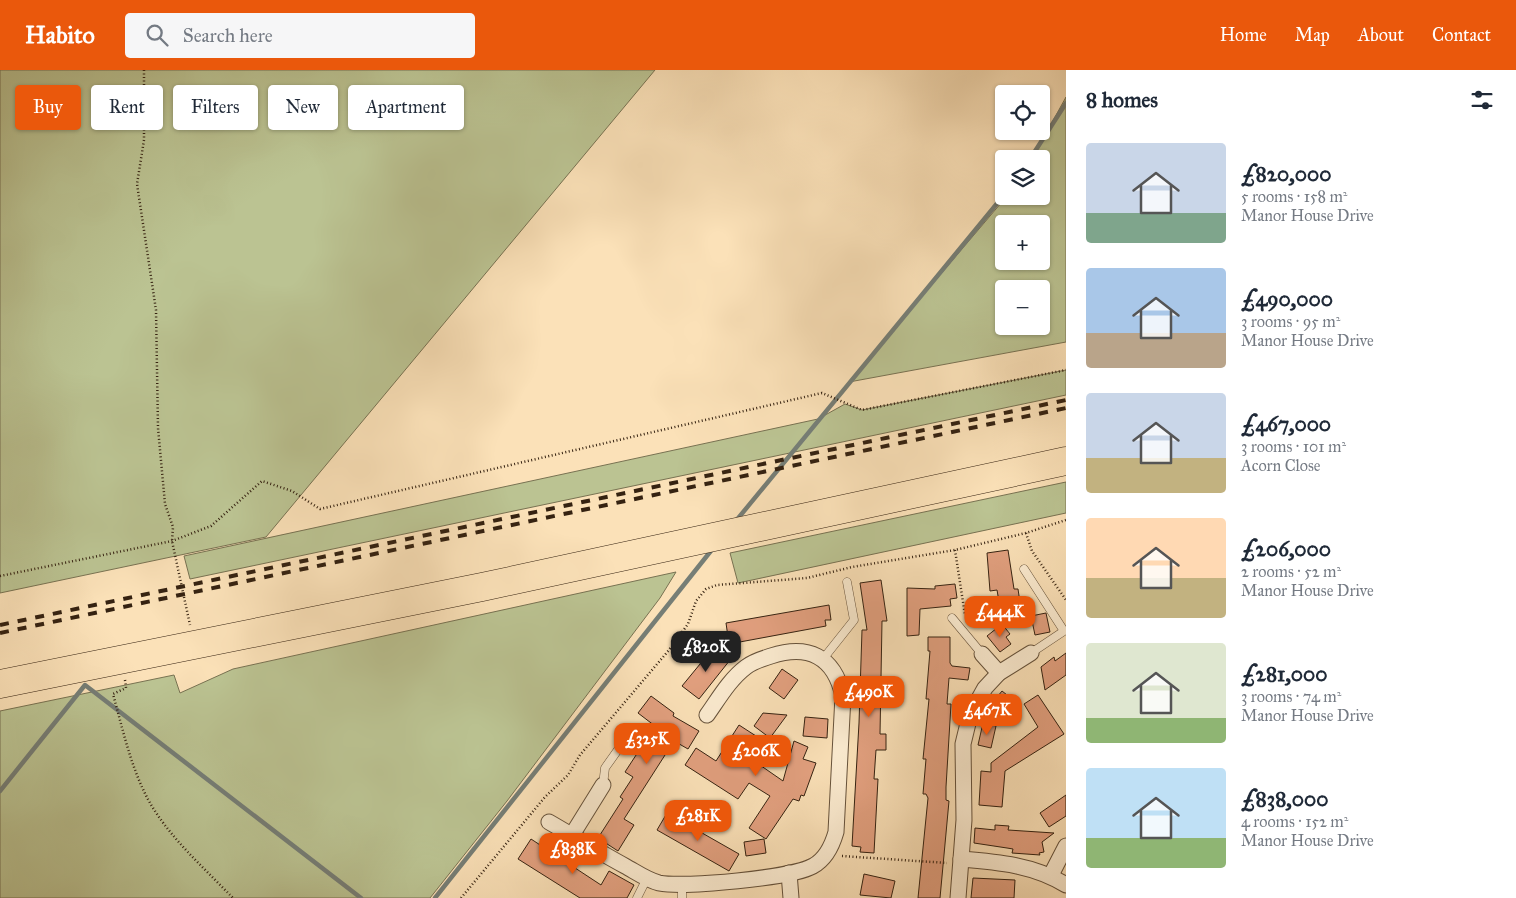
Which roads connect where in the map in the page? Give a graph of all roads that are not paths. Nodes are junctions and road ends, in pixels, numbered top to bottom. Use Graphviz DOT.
graph roads {
  1 [pos="1066,461"];
  2 [pos="1024,569"];
  3 [pos="847,582"];
  4 [pos="952,618"];
  5 [pos="1031,653"];
  6 [pos="982,654"];
  7 [pos="823,659"];
  8 [pos="998,673"];
  9 [pos="0,684"];
  10 [pos="707,714"];
  11 [pos="627,737"];
  12 [pos="603,785"];
  13 [pos="549,822"];
  14 [pos="572,836"];
  15 [pos="1066,846"];
  16 [pos="961,862"];
  17 [pos="789,873"];
  18 [pos="1051,876"];
  19 [pos="647,878"];
  20 [pos="1066,885"];
  21 [pos="682,891"];
  22 [pos="637,898"];
  23 [pos="791,898"];
  24 [pos="958,898"];
  1 -- 9 [label="highway"];
  2 -- 5 [label="lane"];
  3 -- 7 [label="lane"];
  4 -- 6 [label="lane"];
  5 -- 8 [label="street"];
  6 -- 8 [label="street"];
  7 -- 10 [label="street"];
  7 -- 17 [label="street"];
  8 -- 16 [label="street"];
  11 -- 12 [label="lane"];
  12 -- 14 [label="street"];
  13 -- 14 [label="street"];
  14 -- 19 [label="street"];
  15 -- 18 [label="street"];
  16 -- 18 [label="street"];
  16 -- 24 [label="street"];
  17 -- 21 [label="street"];
  17 -- 23 [label="street"];
  18 -- 20 [label="street"];
  19 -- 21 [label="street"];
  19 -- 22 [label="lane"];
}
